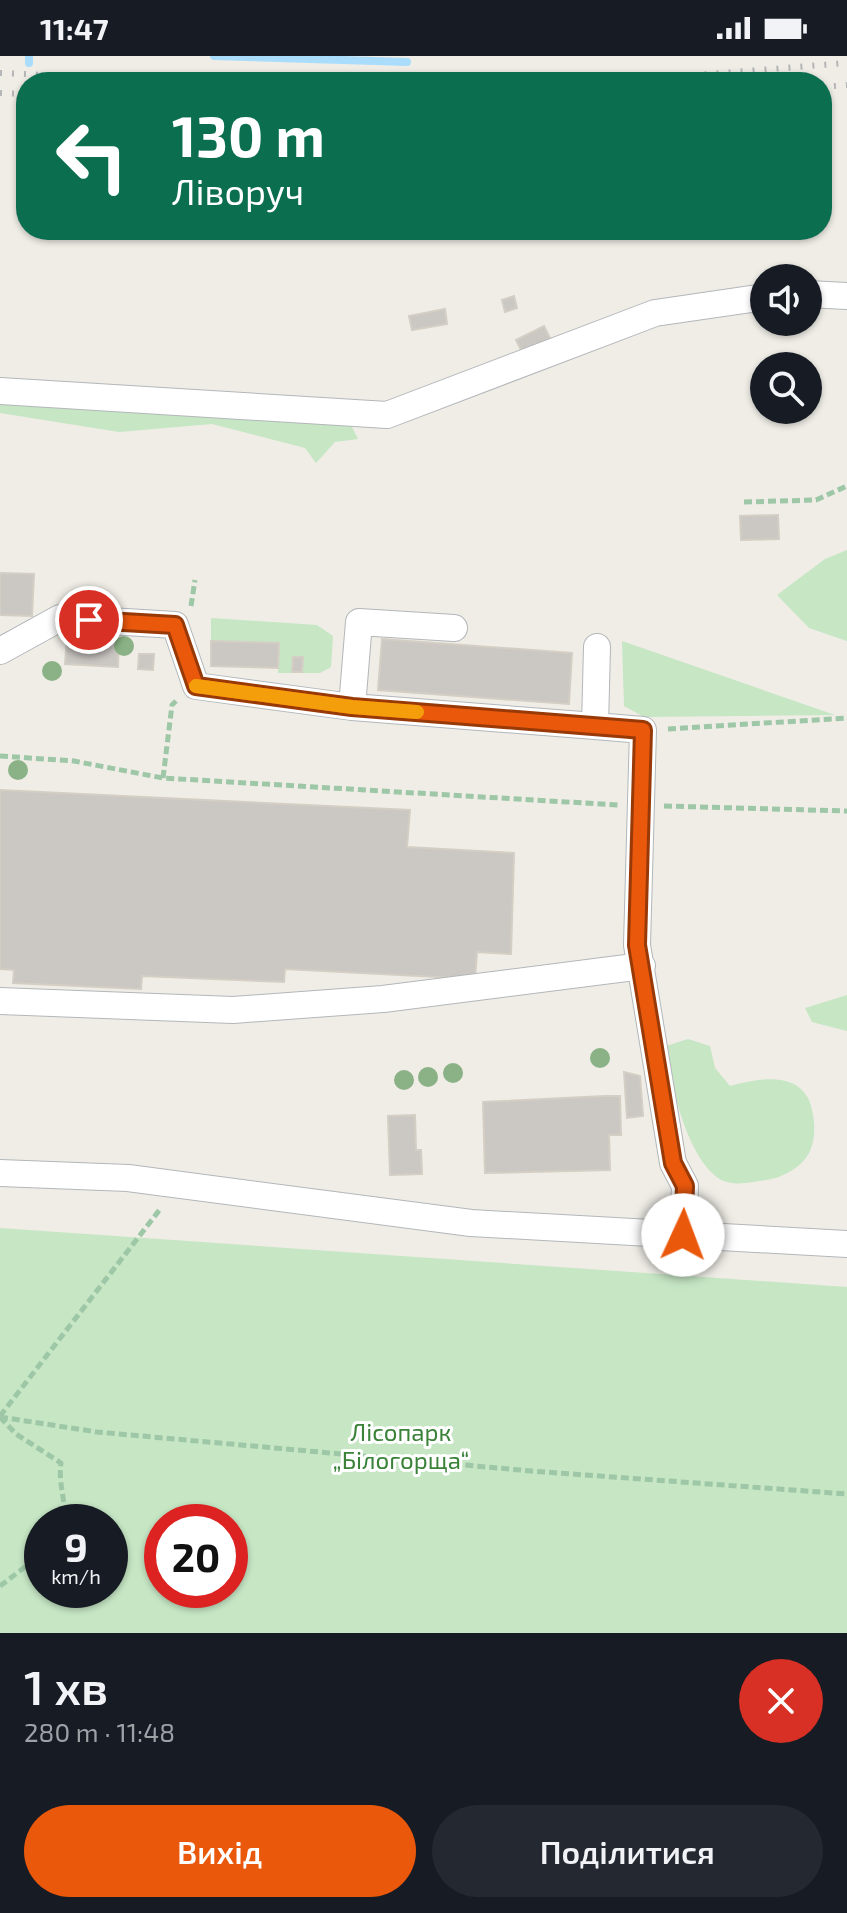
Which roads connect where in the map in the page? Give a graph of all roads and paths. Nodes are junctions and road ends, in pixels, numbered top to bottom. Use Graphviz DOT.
graph roads {
  1 [pos="822,295"];
  2 [pos="847,296"];
  3 [pos="750,299"];
  4 [pos="0,391"];
  5 [pos="847,486"];
  6 [pos="744,502"];
  7 [pos="454,628"];
  8 [pos="597,647"];
  9 [pos="0,651"];
  10 [pos="196,686"];
  11 [pos="352,707"];
  12 [pos="847,718"];
  13 [pos="595,726"];
  14 [pos="643,730"];
  15 [pos="0,756"];
  16 [pos="163,778"];
  17 [pos="642,806"];
  18 [pos="847,811"];
  19 [pos="642,966"];
  20 [pos="0,1001"];
  21 [pos="0,1173"];
  22 [pos="179,1185"];
  23 [pos="683,1235"];
  24 [pos="847,1244"];
  25 [pos="0,1417"];
  26 [pos="847,1494"];
  27 [pos="66,1504"];
  28 [pos="24,1568"];
  29 [pos="0,1586"];
  1 -- 2 [label="lane"];
  3 -- 4 [label="lane"];
  5 -- 6 [label="path"];
  7 -- 11 [label="lane"];
  8 -- 13 [label="lane"];
  9 -- 10 [label="lane"];
  10 -- 11 [label="lane"];
  10 -- 16 [label="path"];
  11 -- 13 [label="lane"];
  12 -- 14 [label="path"];
  13 -- 14 [label="lane"];
  14 -- 17 [label="lane"];
  15 -- 16 [label="path"];
  16 -- 17 [label="path"];
  17 -- 18 [label="path"];
  17 -- 19 [label="lane"];
  19 -- 20 [label="lane"];
  19 -- 23 [label="lane"];
  21 -- 22 [label="lane"];
  22 -- 23 [label="lane"];
  22 -- 25 [label="path"];
  23 -- 24 [label="lane"];
  25 -- 26 [label="path"];
  25 -- 27 [label="path"];
  28 -- 29 [label="path"];
}
